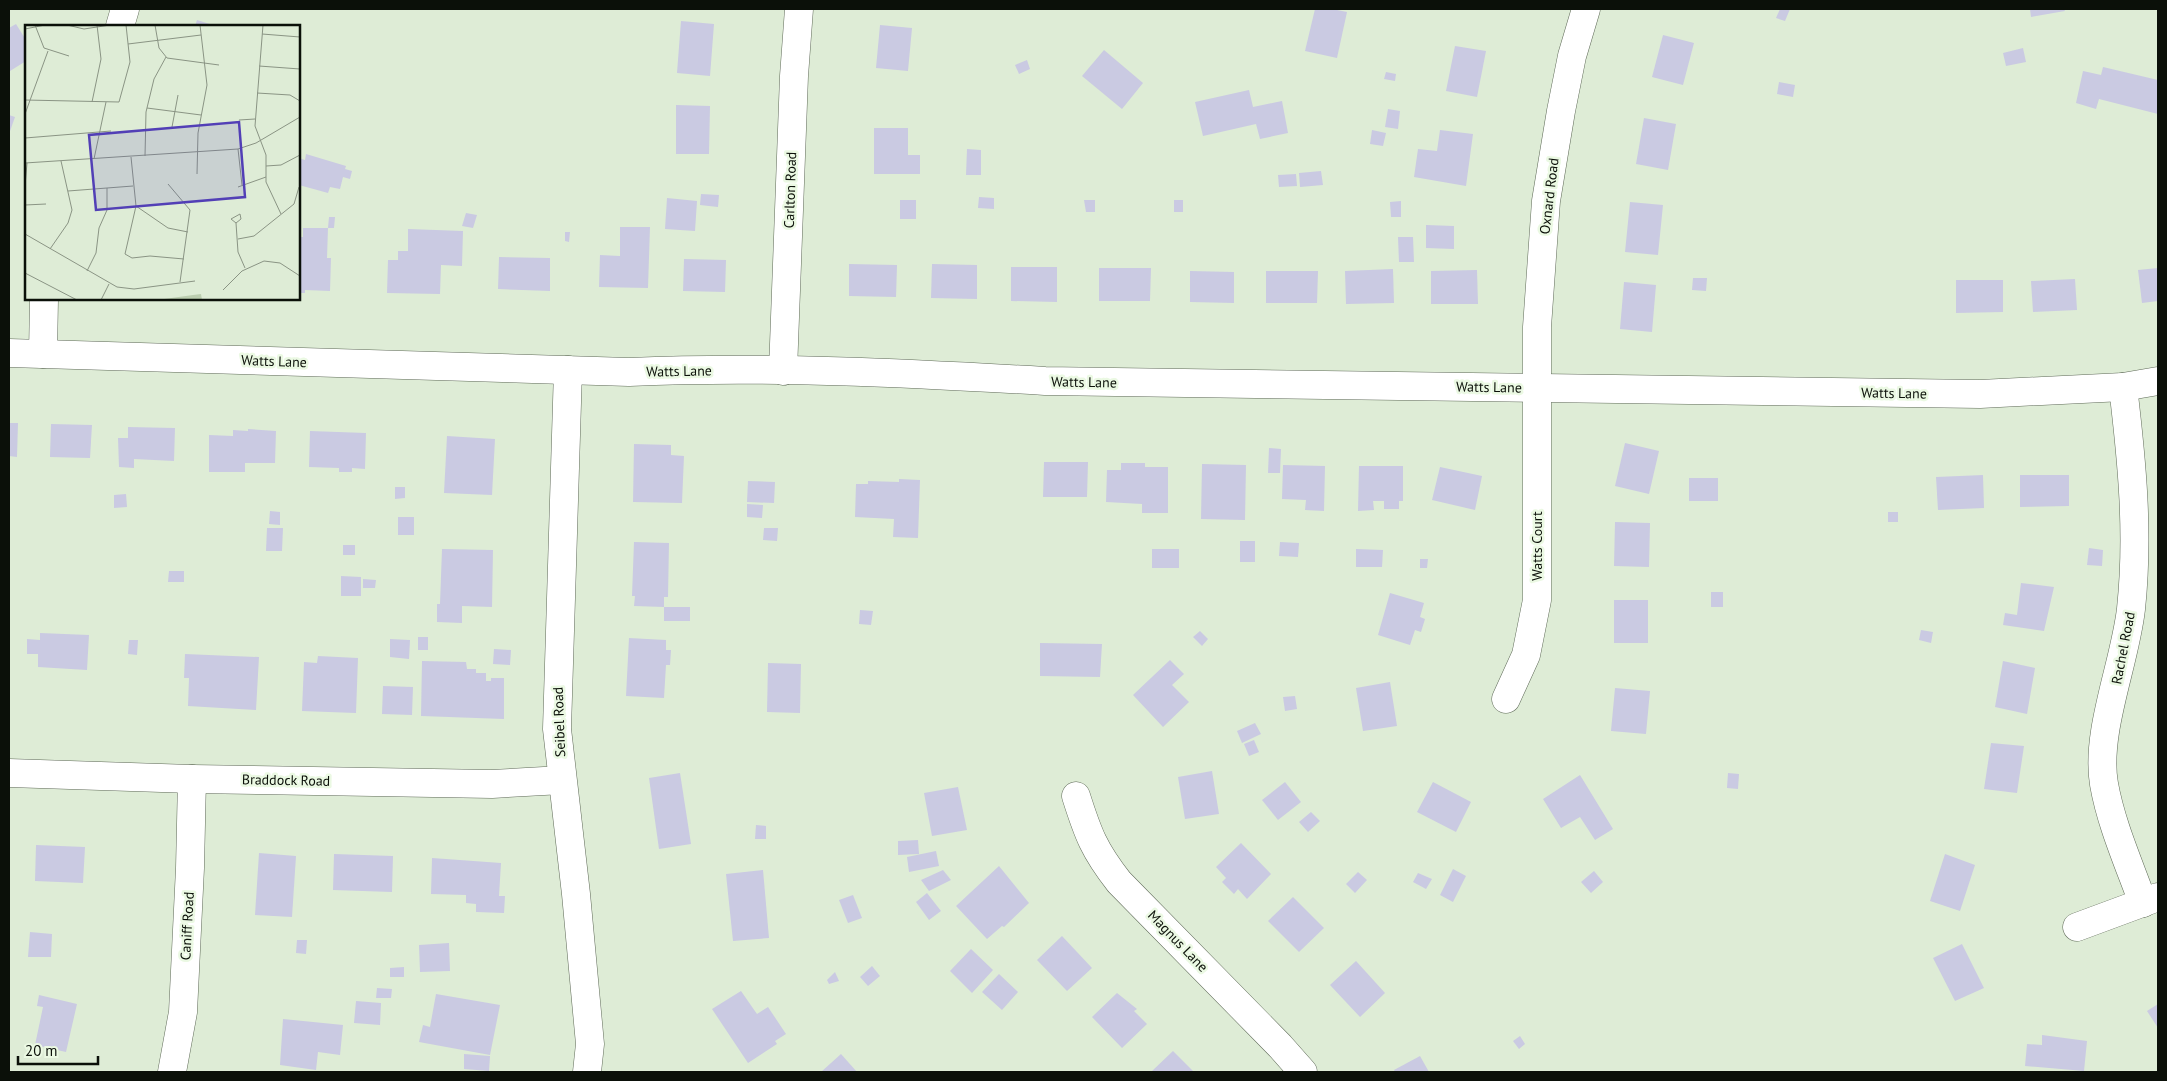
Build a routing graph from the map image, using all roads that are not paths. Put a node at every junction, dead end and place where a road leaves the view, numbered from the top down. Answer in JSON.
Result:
{"nodes":[{"id":1,"x":125,"y":9,"type":"edge"},
{"id":2,"x":799,"y":9,"type":"edge"},
{"id":3,"x":1586,"y":9,"type":"edge"},
{"id":4,"x":120,"y":25,"type":"edge"},
{"id":5,"x":44,"y":300,"type":"edge"},
{"id":6,"x":9,"y":353,"type":"edge"},
{"id":7,"x":43,"y":354,"type":"junction"},
{"id":8,"x":568,"y":370,"type":"junction"},
{"id":9,"x":783,"y":370,"type":"junction"},
{"id":10,"x":2158,"y":381,"type":"edge"},
{"id":11,"x":1537,"y":387,"type":"junction"},
{"id":12,"x":2124,"y":387,"type":"junction"},
{"id":13,"x":1506,"y":699,"type":"dead end"},
{"id":14,"x":9,"y":773,"type":"edge"},
{"id":15,"x":192,"y":779,"type":"junction"},
{"id":16,"x":562,"y":780,"type":"junction"},
{"id":17,"x":1076,"y":796,"type":"dead end"},
{"id":18,"x":2150,"y":900,"type":"edge"},
{"id":19,"x":2077,"y":927,"type":"dead end"},
{"id":20,"x":172,"y":1072,"type":"edge"},
{"id":21,"x":588,"y":1072,"type":"edge"},
{"id":22,"x":1303,"y":1072,"type":"edge"}],
"edges":[{"from":1,"to":4,"type":"street"},
{"from":2,"to":9,"type":"street","name":"Carlton Road"},
{"from":3,"to":11,"type":"street","name":"Oxnard Road"},
{"from":5,"to":7,"type":"street"},
{"from":6,"to":7,"type":"street","name":"Watts Lane"},
{"from":7,"to":8,"type":"street","name":"Watts Lane"},
{"from":8,"to":9,"type":"street","name":"Watts Lane"},
{"from":8,"to":16,"type":"street","name":"Seibel Road"},
{"from":9,"to":11,"type":"street","name":"Watts Lane"},
{"from":10,"to":12,"type":"street","name":"Watts Lane"},
{"from":11,"to":12,"type":"street","name":"Watts Lane"},
{"from":11,"to":13,"type":"street","name":"Watts Court"},
{"from":12,"to":18,"type":"street","name":"Rachel Road"},
{"from":14,"to":15,"type":"street","name":"Braddock Road"},
{"from":15,"to":16,"type":"street","name":"Braddock Road"},
{"from":15,"to":20,"type":"street","name":"Caniff Road"},
{"from":16,"to":21,"type":"street","name":"Seibel Road"},
{"from":17,"to":22,"type":"street","name":"Magnus Lane"},
{"from":18,"to":19,"type":"street"}]}
